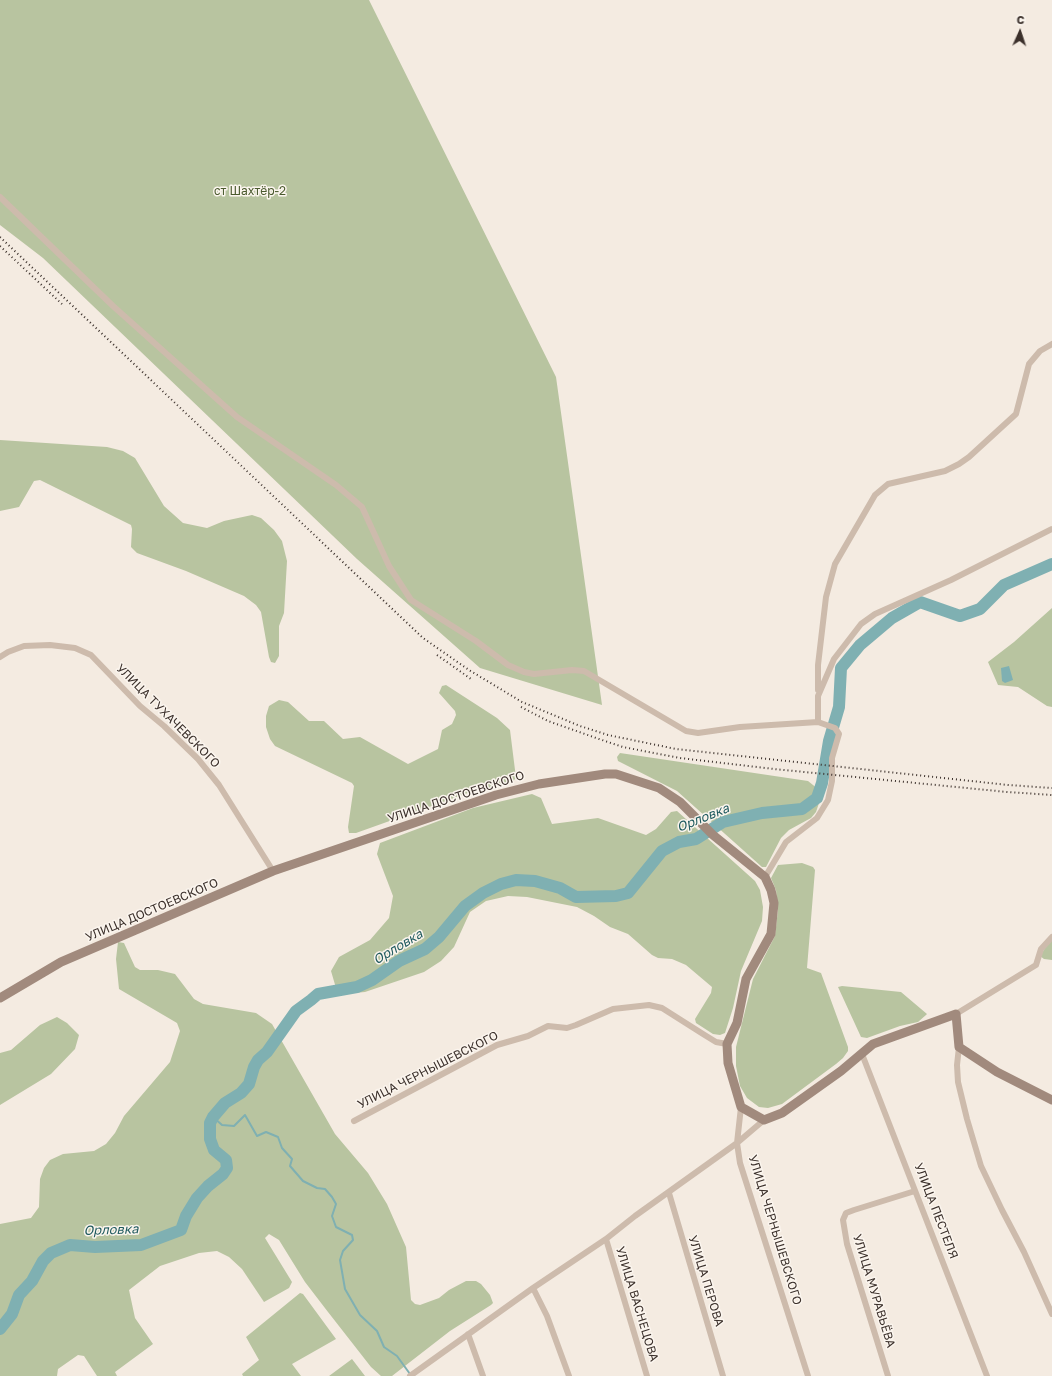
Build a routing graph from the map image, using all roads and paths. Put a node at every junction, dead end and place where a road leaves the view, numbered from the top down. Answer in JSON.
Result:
{"nodes":[{"id":1,"x":0,"y":197,"type":"edge"},
{"id":2,"x":1052,"y":344,"type":"edge"},
{"id":3,"x":1052,"y":529,"type":"edge"},
{"id":4,"x":0,"y":657,"type":"edge"},
{"id":5,"x":818,"y":696,"type":"junction"},
{"id":6,"x":818,"y":722,"type":"junction"},
{"id":7,"x":273,"y":872,"type":"junction"},
{"id":8,"x":764,"y":877,"type":"junction"},
{"id":9,"x":1052,"y":938,"type":"edge"},
{"id":10,"x":0,"y":998,"type":"edge"},
{"id":11,"x":956,"y":1014,"type":"junction"},
{"id":12,"x":727,"y":1044,"type":"junction"},
{"id":13,"x":959,"y":1048,"type":"junction"},
{"id":14,"x":862,"y":1054,"type":"junction"},
{"id":15,"x":1052,"y":1100,"type":"edge"},
{"id":16,"x":741,"y":1107,"type":"junction"},
{"id":17,"x":764,"y":1120,"type":"junction"},
{"id":18,"x":354,"y":1122,"type":"dead end"},
{"id":19,"x":737,"y":1143,"type":"junction"},
{"id":20,"x":915,"y":1191,"type":"junction"},
{"id":21,"x":669,"y":1193,"type":"junction"},
{"id":22,"x":606,"y":1239,"type":"junction"},
{"id":23,"x":533,"y":1288,"type":"junction"},
{"id":24,"x":1052,"y":1314,"type":"edge"},
{"id":25,"x":468,"y":1334,"type":"junction"},
{"id":26,"x":410,"y":1376,"type":"edge"},
{"id":27,"x":482,"y":1376,"type":"edge"},
{"id":28,"x":569,"y":1376,"type":"edge"},
{"id":29,"x":647,"y":1376,"type":"edge"},
{"id":30,"x":723,"y":1376,"type":"edge"},
{"id":31,"x":808,"y":1376,"type":"edge"},
{"id":32,"x":888,"y":1376,"type":"edge"},
{"id":33,"x":987,"y":1376,"type":"edge"}],
"edges":[{"from":1,"to":6,"type":"street"},
{"from":2,"to":5,"type":"street"},
{"from":3,"to":5,"type":"street"},
{"from":4,"to":7,"type":"street","name":"УЛИЦА ТУХАЧЕВСКОГО"},
{"from":5,"to":6,"type":"street"},
{"from":6,"to":8,"type":"street"},
{"from":7,"to":8,"type":"main road","name":"УЛИЦА ДОСТОЕВСКОГО"},
{"from":7,"to":10,"type":"main road","name":"УЛИЦА ДОСТОЕВСКОГО"},
{"from":8,"to":12,"type":"main road","name":"УЛИЦА ДОСТОЕВСКОГО"},
{"from":9,"to":11,"type":"street"},
{"from":11,"to":13,"type":"main road"},
{"from":11,"to":14,"type":"main road"},
{"from":12,"to":16,"type":"main road","name":"УЛИЦА ЧЕРНЫШЕВСКОГО"},
{"from":12,"to":18,"type":"street","name":"УЛИЦА ЧЕРНЫШЕВСКОГО"},
{"from":13,"to":15,"type":"main road"},
{"from":13,"to":24,"type":"street"},
{"from":14,"to":17,"type":"main road"},
{"from":14,"to":20,"type":"street","name":"УЛИЦА ПЕСТЕЛЯ"},
{"from":16,"to":17,"type":"main road"},
{"from":16,"to":19,"type":"street","name":"УЛИЦА ЧЕРНЫШЕВСКОГО"},
{"from":17,"to":19,"type":"street"},
{"from":19,"to":21,"type":"street"},
{"from":19,"to":31,"type":"street","name":"УЛИЦА ЧЕРНЫШЕВСКОГО"},
{"from":20,"to":32,"type":"street","name":"УЛИЦА МУРАВЬЁВА"},
{"from":20,"to":33,"type":"street","name":"УЛИЦА ПЕСТЕЛЯ"},
{"from":21,"to":22,"type":"street"},
{"from":21,"to":30,"type":"street","name":"УЛИЦА ПЕРОВА"},
{"from":22,"to":23,"type":"street"},
{"from":22,"to":29,"type":"street","name":"УЛИЦА ВАСНЕЦОВА"},
{"from":23,"to":25,"type":"street"},
{"from":23,"to":28,"type":"street"},
{"from":25,"to":26,"type":"street"},
{"from":25,"to":27,"type":"street"}]}
